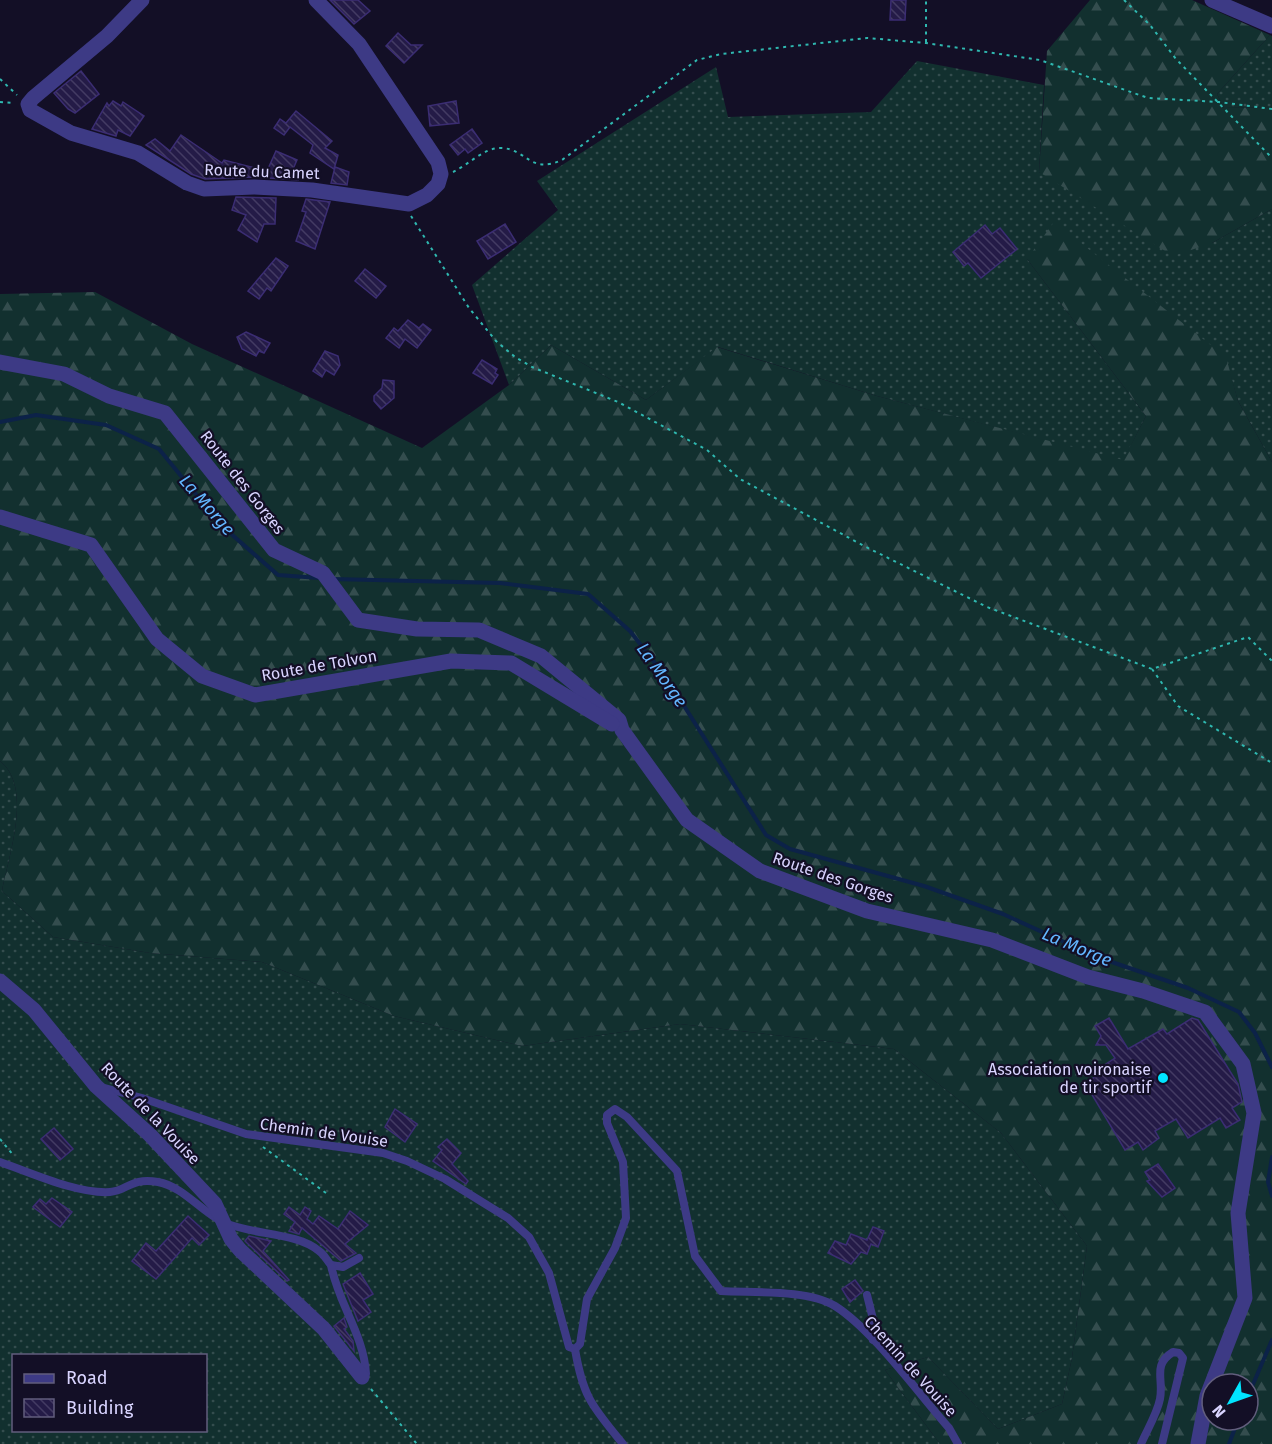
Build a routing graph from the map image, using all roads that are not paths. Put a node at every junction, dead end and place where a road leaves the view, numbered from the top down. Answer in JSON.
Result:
{"nodes":[{"id":1,"x":142,"y":0,"type":"edge"},
{"id":2,"x":316,"y":0,"type":"edge"},
{"id":3,"x":1212,"y":0,"type":"edge"},
{"id":4,"x":1272,"y":26,"type":"edge"},
{"id":5,"x":0,"y":362,"type":"edge"},
{"id":6,"x":0,"y":517,"type":"edge"},
{"id":7,"x":622,"y":730,"type":"junction"},
{"id":8,"x":0,"y":981,"type":"edge"},
{"id":9,"x":96,"y":1086,"type":"junction"},
{"id":10,"x":0,"y":1162,"type":"edge"},
{"id":11,"x":223,"y":1222,"type":"junction"},
{"id":12,"x":359,"y":1258,"type":"dead end"},
{"id":13,"x":331,"y":1265,"type":"junction"},
{"id":14,"x":867,"y":1295,"type":"dead end"},
{"id":15,"x":873,"y":1340,"type":"junction"},
{"id":16,"x":575,"y":1349,"type":"junction"},
{"id":17,"x":362,"y":1377,"type":"joint"},
{"id":18,"x":623,"y":1444,"type":"edge"},
{"id":19,"x":958,"y":1444,"type":"edge"},
{"id":20,"x":1142,"y":1444,"type":"edge"},
{"id":21,"x":1162,"y":1444,"type":"edge"},
{"id":22,"x":1198,"y":1444,"type":"edge"}],
"edges":[{"from":1,"to":2,"type":"street","name":"Route du Camet"},
{"from":3,"to":4,"type":"street"},
{"from":5,"to":7,"type":"street","name":"Route des Gorges"},
{"from":6,"to":7,"type":"street","name":"Route de Tolvon"},
{"from":7,"to":22,"type":"street","name":"Route des Gorges"},
{"from":8,"to":9,"type":"street","name":"Route de la Vouise"},
{"from":9,"to":11,"type":"street","name":"Route de la Vouise"},
{"from":9,"to":16,"type":"lane","name":"Chemin de Vouise"},
{"from":10,"to":11,"type":"lane"},
{"from":11,"to":13,"type":"lane"},
{"from":11,"to":17,"type":"street","name":"Route de la Vouise"},
{"from":12,"to":13,"type":"lane"},
{"from":13,"to":17,"type":"lane"},
{"from":14,"to":15,"type":"lane"},
{"from":15,"to":16,"type":"lane","name":"Chemin de Vouise"},
{"from":15,"to":19,"type":"lane","name":"Chemin de Vouise"},
{"from":16,"to":18,"type":"lane"},
{"from":20,"to":21,"type":"lane"}]}
